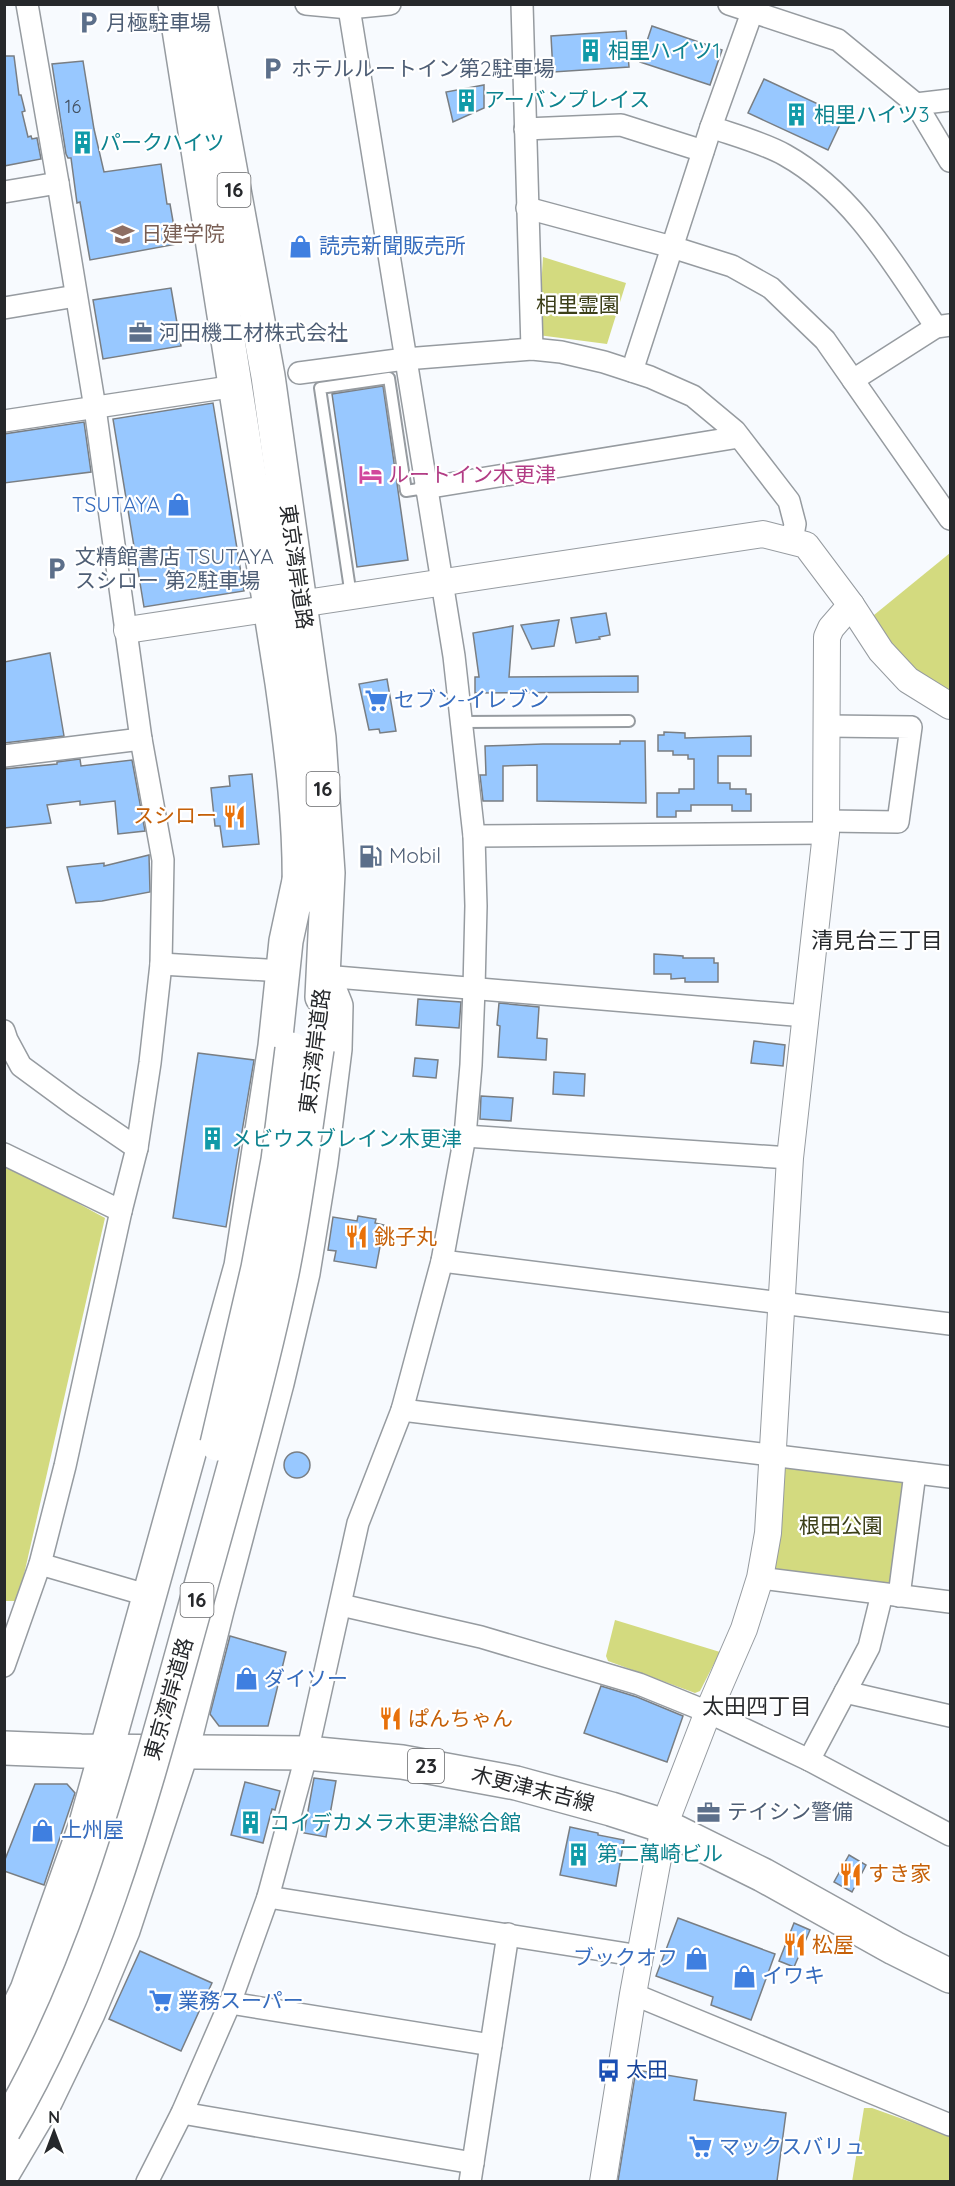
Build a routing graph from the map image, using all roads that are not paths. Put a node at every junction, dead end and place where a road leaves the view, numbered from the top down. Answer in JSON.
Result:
{"nodes":[{"id":1,"x":27,"y":4,"type":"edge"},
{"id":2,"x":157,"y":4,"type":"edge"},
{"id":3,"x":175,"y":4,"type":"edge"},
{"id":4,"x":200,"y":4,"type":"edge"},
{"id":5,"x":220,"y":4,"type":"edge"},
{"id":6,"x":306,"y":4,"type":"edge"},
{"id":7,"x":390,"y":4,"type":"edge"},
{"id":8,"x":522,"y":4,"type":"edge"},
{"id":9,"x":729,"y":4,"type":"edge"},
{"id":10,"x":337,"y":6,"type":"edge"},
{"id":11,"x":753,"y":8,"type":"edge"},
{"id":12,"x":951,"y":100,"type":"edge"},
{"id":13,"x":916,"y":104,"type":"junction"},
{"id":14,"x":711,"y":127,"type":"junction"},
{"id":15,"x":525,"y":129,"type":"junction"},
{"id":16,"x":703,"y":151,"type":"junction"},
{"id":17,"x":951,"y":161,"type":"edge"},
{"id":18,"x":58,"y":183,"type":"junction"},
{"id":19,"x":4,"y":192,"type":"edge"},
{"id":20,"x":527,"y":208,"type":"junction"},
{"id":21,"x":672,"y":247,"type":"junction"},
{"id":22,"x":76,"y":296,"type":"junction"},
{"id":23,"x":4,"y":308,"type":"edge"},
{"id":24,"x":943,"y":326,"type":"edge"},
{"id":25,"x":532,"y":349,"type":"junction"},
{"id":26,"x":230,"y":350,"type":"junction"},
{"id":27,"x":405,"y":359,"type":"junction"},
{"id":28,"x":632,"y":371,"type":"junction"},
{"id":29,"x":284,"y":375,"type":"junction"},
{"id":30,"x":853,"y":380,"type":"junction"},
{"id":31,"x":236,"y":386,"type":"junction"},
{"id":32,"x":95,"y":408,"type":"junction"},
{"id":33,"x":4,"y":421,"type":"edge"},
{"id":34,"x":739,"y":437,"type":"junction"},
{"id":35,"x":425,"y":488,"type":"junction"},
{"id":36,"x":951,"y":519,"type":"edge"},
{"id":37,"x":792,"y":541,"type":"junction"},
{"id":38,"x":441,"y":583,"type":"junction"},
{"id":39,"x":351,"y":597,"type":"junction"},
{"id":40,"x":850,"y":605,"type":"junction"},
{"id":41,"x":286,"y":606,"type":"junction"},
{"id":42,"x":127,"y":630,"type":"junction"},
{"id":43,"x":951,"y":706,"type":"edge"},
{"id":44,"x":629,"y":721,"type":"dead end"},
{"id":45,"x":462,"y":722,"type":"junction"},
{"id":46,"x":827,"y":726,"type":"junction"},
{"id":47,"x":141,"y":739,"type":"junction"},
{"id":48,"x":4,"y":756,"type":"edge"},
{"id":49,"x":827,"y":827,"type":"junction"},
{"id":50,"x":474,"y":836,"type":"junction"},
{"id":51,"x":300,"y":876,"type":"junction"},
{"id":52,"x":161,"y":964,"type":"junction"},
{"id":53,"x":283,"y":971,"type":"junction"},
{"id":54,"x":324,"y":976,"type":"junction"},
{"id":55,"x":474,"y":990,"type":"junction"},
{"id":56,"x":806,"y":1016,"type":"junction"},
{"id":57,"x":4,"y":1031,"type":"edge"},
{"id":58,"x":305,"y":1049,"type":"junction"},
{"id":59,"x":465,"y":1136,"type":"junction"},
{"id":60,"x":137,"y":1148,"type":"junction"},
{"id":61,"x":4,"y":1154,"type":"edge"},
{"id":62,"x":790,"y":1158,"type":"junction"},
{"id":63,"x":121,"y":1212,"type":"junction"},
{"id":64,"x":442,"y":1261,"type":"junction"},
{"id":65,"x":781,"y":1304,"type":"junction"},
{"id":66,"x":951,"y":1324,"type":"edge"},
{"id":67,"x":402,"y":1410,"type":"junction"},
{"id":68,"x":773,"y":1455,"type":"junction"},
{"id":69,"x":915,"y":1473,"type":"junction"},
{"id":70,"x":951,"y":1477,"type":"edge"},
{"id":71,"x":40,"y":1564,"type":"junction"},
{"id":72,"x":760,"y":1578,"type":"junction"},
{"id":73,"x":891,"y":1595,"type":"junction"},
{"id":74,"x":150,"y":1596,"type":"junction"},
{"id":75,"x":951,"y":1602,"type":"edge"},
{"id":76,"x":341,"y":1605,"type":"junction"},
{"id":77,"x":4,"y":1666,"type":"edge"},
{"id":78,"x":845,"y":1692,"type":"junction"},
{"id":79,"x":708,"y":1712,"type":"junction"},
{"id":80,"x":951,"y":1716,"type":"edge"},
{"id":81,"x":4,"y":1748,"type":"edge"},
{"id":82,"x":108,"y":1751,"type":"junction"},
{"id":83,"x":182,"y":1751,"type":"junction"},
{"id":84,"x":307,"y":1753,"type":"junction"},
{"id":85,"x":809,"y":1760,"type":"junction"},
{"id":86,"x":664,"y":1826,"type":"junction"},
{"id":87,"x":951,"y":1835,"type":"edge"},
{"id":88,"x":268,"y":1897,"type":"junction"},
{"id":89,"x":508,"y":1934,"type":"junction"},
{"id":90,"x":640,"y":1956,"type":"junction"},
{"id":91,"x":951,"y":1976,"type":"edge"},
{"id":92,"x":633,"y":1994,"type":"junction"},
{"id":93,"x":230,"y":2003,"type":"junction"},
{"id":94,"x":4,"y":2037,"type":"edge"},
{"id":95,"x":491,"y":2045,"type":"junction"},
{"id":96,"x":4,"y":2088,"type":"edge"},
{"id":97,"x":182,"y":2114,"type":"junction"},
{"id":98,"x":951,"y":2125,"type":"edge"},
{"id":99,"x":4,"y":2130,"type":"edge"},
{"id":100,"x":4,"y":2171,"type":"edge"},
{"id":101,"x":471,"y":2172,"type":"edge"},
{"id":102,"x":147,"y":2181,"type":"edge"},
{"id":103,"x":603,"y":2181,"type":"edge"}],
"edges":[{"from":1,"to":18,"type":"street"},
{"from":2,"to":26,"type":"main road","number":"16"},
{"from":3,"to":26,"type":"main road","name":"東京湾岸道路","number":"16"},
{"from":4,"to":29,"type":"main road","name":"東京湾岸道路","number":"16"},
{"from":5,"to":29,"type":"main road","number":"16"},
{"from":6,"to":10,"type":"street"},
{"from":7,"to":10,"type":"street"},
{"from":8,"to":15,"type":"street"},
{"from":9,"to":11,"type":"street"},
{"from":10,"to":27,"type":"street"},
{"from":11,"to":13,"type":"street"},
{"from":11,"to":14,"type":"street"},
{"from":12,"to":13,"type":"street"},
{"from":13,"to":17,"type":"street"},
{"from":14,"to":16,"type":"street"},
{"from":14,"to":24,"type":"street"},
{"from":15,"to":16,"type":"street"},
{"from":15,"to":20,"type":"street"},
{"from":16,"to":21,"type":"street"},
{"from":18,"to":19,"type":"street"},
{"from":18,"to":22,"type":"street"},
{"from":20,"to":21,"type":"street"},
{"from":20,"to":25,"type":"street"},
{"from":21,"to":28,"type":"street"},
{"from":21,"to":30,"type":"street"},
{"from":22,"to":23,"type":"street"},
{"from":22,"to":32,"type":"street"},
{"from":24,"to":30,"type":"street"},
{"from":25,"to":27,"type":"street"},
{"from":25,"to":28,"type":"street"},
{"from":26,"to":31,"type":"main road","name":"東京湾岸道路","number":"16"},
{"from":27,"to":29,"type":"street"},
{"from":27,"to":35,"type":"street"},
{"from":28,"to":34,"type":"street"},
{"from":29,"to":41,"type":"main road","name":"東京湾岸道路","number":"16"},
{"from":30,"to":36,"type":"street"},
{"from":31,"to":32,"type":"street"},
{"from":31,"to":41,"type":"main road","name":"東京湾岸道路","number":"16"},
{"from":32,"to":33,"type":"street"},
{"from":32,"to":42,"type":"street"},
{"from":34,"to":35,"type":"street"},
{"from":34,"to":37,"type":"street"},
{"from":35,"to":38,"type":"street"},
{"from":35,"to":39,"type":"lane"},
{"from":37,"to":38,"type":"street"},
{"from":37,"to":40,"type":"street"},
{"from":38,"to":39,"type":"street"},
{"from":38,"to":45,"type":"street"},
{"from":39,"to":41,"type":"street"},
{"from":40,"to":43,"type":"street"},
{"from":40,"to":46,"type":"street"},
{"from":41,"to":42,"type":"street"},
{"from":41,"to":51,"type":"main road","name":"東京湾岸道路","number":"16"},
{"from":41,"to":54,"type":"main road","name":"東京湾岸道路","number":"16"},
{"from":42,"to":47,"type":"street"},
{"from":44,"to":45,"type":"lane"},
{"from":45,"to":50,"type":"street"},
{"from":46,"to":49,"type":"street"},
{"from":46,"to":49,"type":"street"},
{"from":47,"to":48,"type":"street"},
{"from":47,"to":52,"type":"street"},
{"from":49,"to":50,"type":"street"},
{"from":49,"to":56,"type":"street"},
{"from":50,"to":55,"type":"street"},
{"from":51,"to":53,"type":"main road","number":"16"},
{"from":51,"to":58,"type":"main road","name":"東京湾岸道路","number":"16"},
{"from":52,"to":53,"type":"street"},
{"from":52,"to":60,"type":"street"},
{"from":53,"to":74,"type":"main road","number":"16"},
{"from":54,"to":55,"type":"street"},
{"from":54,"to":58,"type":"main road","name":"東京湾岸道路","number":"16"},
{"from":54,"to":83,"type":"main road","number":"16"},
{"from":55,"to":56,"type":"street"},
{"from":55,"to":59,"type":"street"},
{"from":56,"to":62,"type":"street"},
{"from":57,"to":60,"type":"street"},
{"from":58,"to":96,"type":"main road","name":"東京湾岸道路","number":"16","bridge":true},
{"from":58,"to":99,"type":"main road","name":"東京湾岸道路","number":"16","bridge":true},
{"from":59,"to":62,"type":"street"},
{"from":59,"to":64,"type":"street"},
{"from":60,"to":63,"type":"street"},
{"from":61,"to":63,"type":"street"},
{"from":62,"to":65,"type":"street"},
{"from":63,"to":71,"type":"street"},
{"from":64,"to":65,"type":"street"},
{"from":64,"to":67,"type":"street"},
{"from":65,"to":66,"type":"street"},
{"from":65,"to":68,"type":"street"},
{"from":67,"to":68,"type":"street"},
{"from":67,"to":76,"type":"street"},
{"from":68,"to":69,"type":"street"},
{"from":68,"to":72,"type":"street"},
{"from":69,"to":70,"type":"street"},
{"from":69,"to":73,"type":"street"},
{"from":71,"to":74,"type":"street"},
{"from":71,"to":77,"type":"street"},
{"from":72,"to":73,"type":"street"},
{"from":72,"to":79,"type":"street"},
{"from":73,"to":75,"type":"street"},
{"from":73,"to":78,"type":"street"},
{"from":74,"to":82,"type":"main road","number":"16"},
{"from":76,"to":79,"type":"street"},
{"from":76,"to":84,"type":"street"},
{"from":78,"to":80,"type":"street"},
{"from":78,"to":85,"type":"street"},
{"from":79,"to":85,"type":"street"},
{"from":79,"to":86,"type":"street"},
{"from":81,"to":82,"type":"main road","name":"木更津末吉線","number":"23"},
{"from":82,"to":83,"type":"main road","name":"木更津末吉線","number":"23"},
{"from":82,"to":94,"type":"main road","number":"16"},
{"from":83,"to":84,"type":"main road","name":"木更津末吉線","number":"23"},
{"from":83,"to":100,"type":"main road","number":"16"},
{"from":84,"to":86,"type":"main road","name":"木更津末吉線","number":"23"},
{"from":84,"to":88,"type":"street"},
{"from":85,"to":87,"type":"street"},
{"from":86,"to":90,"type":"street"},
{"from":86,"to":91,"type":"main road","name":"木更津末吉線","number":"23"},
{"from":88,"to":89,"type":"street"},
{"from":88,"to":93,"type":"street"},
{"from":89,"to":90,"type":"street"},
{"from":89,"to":95,"type":"street"},
{"from":90,"to":92,"type":"street"},
{"from":92,"to":98,"type":"street"},
{"from":92,"to":103,"type":"street"},
{"from":93,"to":95,"type":"street"},
{"from":93,"to":97,"type":"street"},
{"from":95,"to":101,"type":"street"},
{"from":97,"to":101,"type":"street"},
{"from":97,"to":102,"type":"street"}]}
